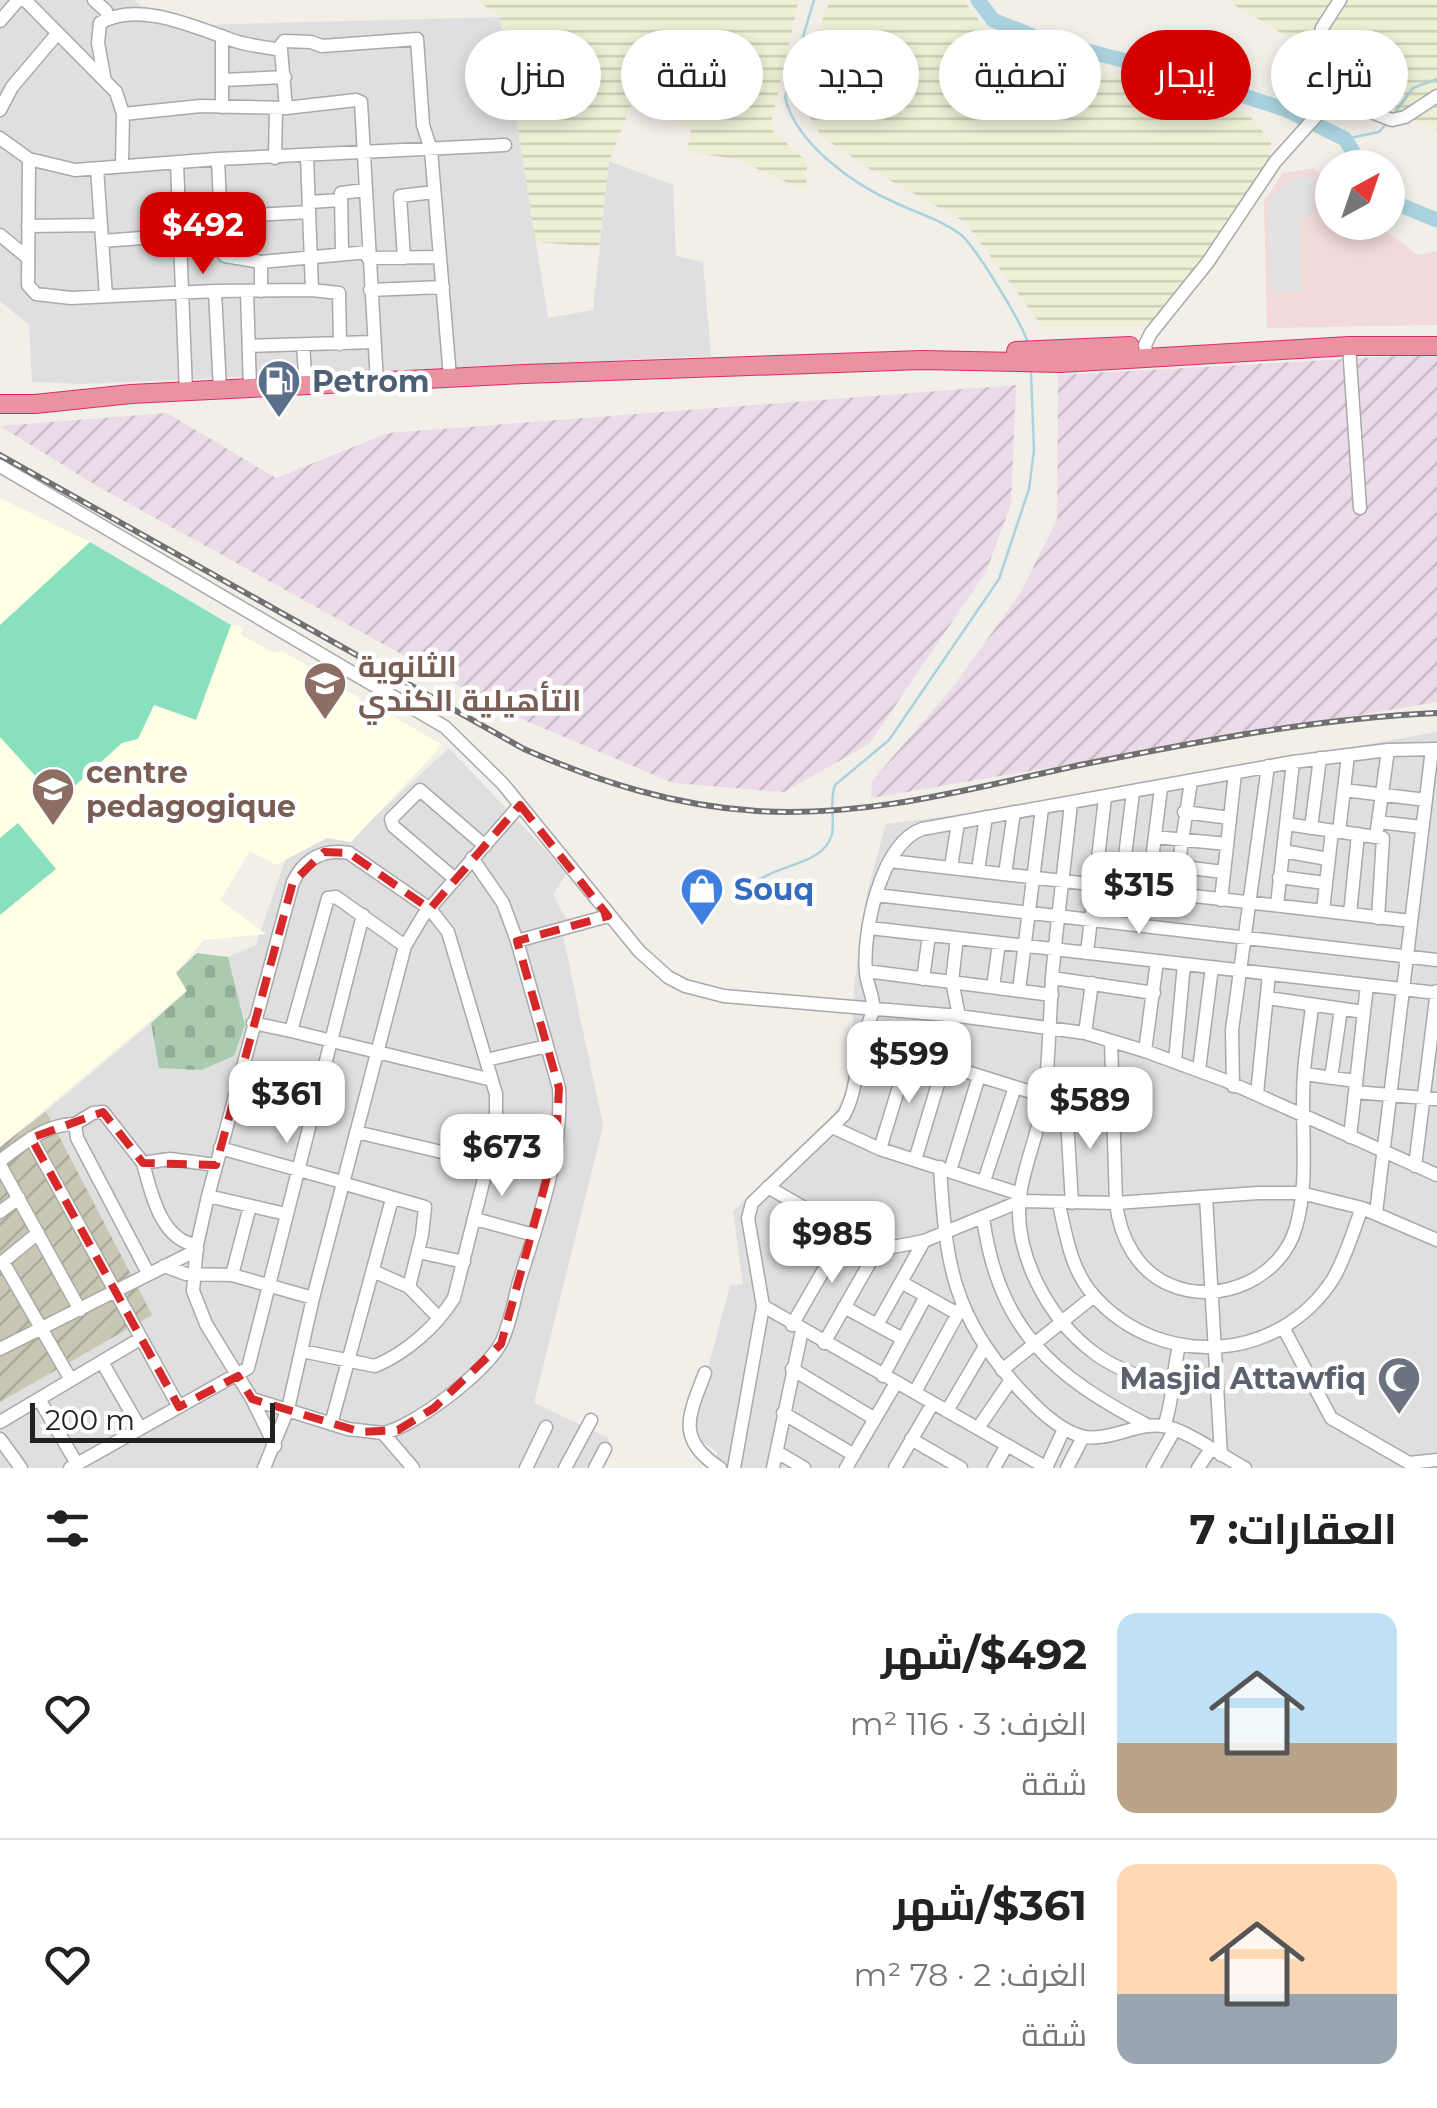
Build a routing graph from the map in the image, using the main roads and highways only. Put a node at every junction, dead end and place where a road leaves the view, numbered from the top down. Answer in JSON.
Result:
{"nodes":[{"id":1,"x":1437,"y":336,"type":"edge"},
{"id":2,"x":1273,"y":346,"type":"junction"},
{"id":3,"x":1437,"y":346,"type":"edge"},
{"id":4,"x":0,"y":404,"type":"edge"},
{"id":5,"x":35,"y":404,"type":"junction"},
{"id":6,"x":0,"y":415,"type":"edge"}],
"edges":[{"from":1,"to":2,"type":"highway"},
{"from":2,"to":3,"type":"highway"},
{"from":2,"to":5,"type":"highway"},
{"from":4,"to":5,"type":"highway"},
{"from":5,"to":6,"type":"highway"}]}
